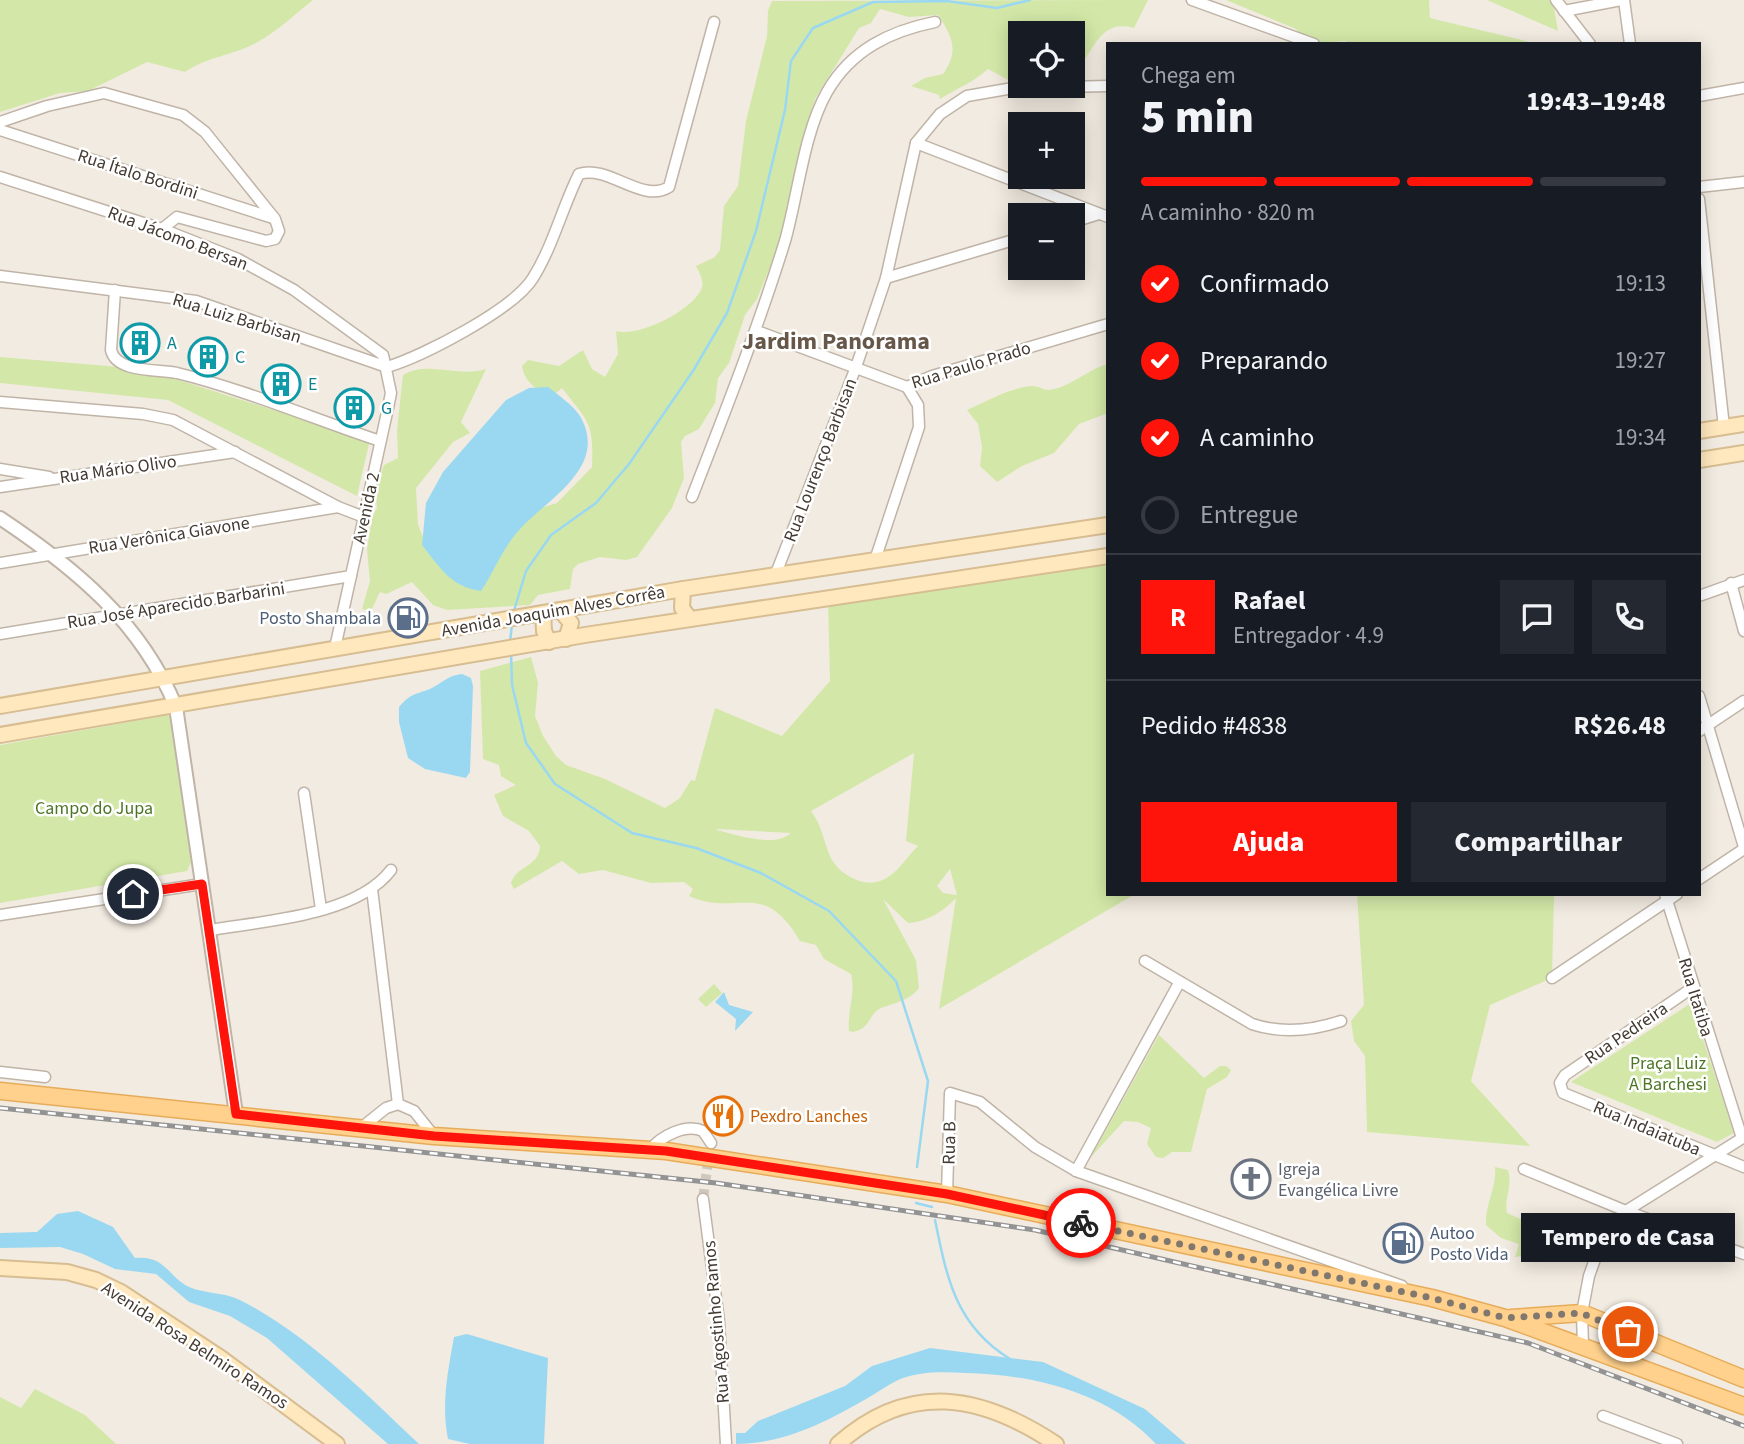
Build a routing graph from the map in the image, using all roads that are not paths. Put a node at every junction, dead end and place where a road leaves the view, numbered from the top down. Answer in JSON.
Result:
{"nodes":[{"id":1,"x":1192,"y":0,"type":"edge"},
{"id":2,"x":1556,"y":0,"type":"edge"},
{"id":3,"x":1623,"y":0,"type":"edge"},
{"id":4,"x":1564,"y":11,"type":"junction"},
{"id":5,"x":714,"y":22,"type":"dead end"},
{"id":6,"x":935,"y":22,"type":"dead end"},
{"id":7,"x":1308,"y":42,"type":"edge"},
{"id":8,"x":1588,"y":42,"type":"edge"},
{"id":9,"x":1630,"y":42,"type":"edge"},
{"id":10,"x":1106,"y":86,"type":"edge"},
{"id":11,"x":1744,"y":88,"type":"edge"},
{"id":12,"x":1701,"y":96,"type":"edge"},
{"id":13,"x":0,"y":122,"type":"edge"},
{"id":14,"x":0,"y":130,"type":"edge"},
{"id":15,"x":916,"y":143,"type":"junction"},
{"id":16,"x":0,"y":177,"type":"edge"},
{"id":17,"x":1744,"y":182,"type":"edge"},
{"id":18,"x":1701,"y":187,"type":"edge"},
{"id":19,"x":1104,"y":216,"type":"edge"},
{"id":20,"x":1701,"y":218,"type":"edge"},
{"id":21,"x":275,"y":219,"type":"junction"},
{"id":22,"x":1085,"y":220,"type":"edge"},
{"id":23,"x":162,"y":229,"type":"junction"},
{"id":24,"x":1008,"y":242,"type":"edge"},
{"id":25,"x":0,"y":276,"type":"edge"},
{"id":26,"x":886,"y":278,"type":"junction"},
{"id":27,"x":115,"y":289,"type":"junction"},
{"id":28,"x":345,"y":325,"type":"junction"},
{"id":29,"x":1106,"y":325,"type":"edge"},
{"id":30,"x":757,"y":331,"type":"junction"},
{"id":31,"x":350,"y":354,"type":"junction"},
{"id":32,"x":387,"y":367,"type":"junction"},
{"id":33,"x":856,"y":367,"type":"junction"},
{"id":34,"x":907,"y":387,"type":"junction"},
{"id":35,"x":0,"y":402,"type":"edge"},
{"id":36,"x":1744,"y":424,"type":"edge"},
{"id":37,"x":1724,"y":427,"type":"junction"},
{"id":38,"x":1701,"y":431,"type":"edge"},
{"id":39,"x":380,"y":441,"type":"junction"},
{"id":40,"x":235,"y":452,"type":"junction"},
{"id":41,"x":1744,"y":453,"type":"edge"},
{"id":42,"x":1701,"y":460,"type":"edge"},
{"id":43,"x":0,"y":469,"type":"edge"},
{"id":44,"x":56,"y":478,"type":"junction"},
{"id":45,"x":0,"y":487,"type":"edge"},
{"id":46,"x":692,"y":497,"type":"dead end"},
{"id":47,"x":338,"y":507,"type":"junction"},
{"id":48,"x":364,"y":517,"type":"junction"},
{"id":49,"x":0,"y":518,"type":"edge"},
{"id":50,"x":1106,"y":525,"type":"edge"},
{"id":51,"x":52,"y":555,"type":"junction"},
{"id":52,"x":1106,"y":556,"type":"edge"},
{"id":53,"x":875,"y":560,"type":"junction"},
{"id":54,"x":0,"y":563,"type":"edge"},
{"id":55,"x":351,"y":576,"type":"junction"},
{"id":56,"x":775,"y":576,"type":"junction"},
{"id":57,"x":1744,"y":580,"type":"edge"},
{"id":58,"x":1731,"y":583,"type":"junction"},
{"id":59,"x":683,"y":589,"type":"junction"},
{"id":60,"x":1701,"y":595,"type":"edge"},
{"id":61,"x":560,"y":610,"type":"junction"},
{"id":62,"x":543,"y":613,"type":"junction"},
{"id":63,"x":120,"y":615,"type":"junction"},
{"id":64,"x":690,"y":619,"type":"junction"},
{"id":65,"x":1744,"y":631,"type":"edge"},
{"id":66,"x":0,"y":634,"type":"edge"},
{"id":67,"x":566,"y":639,"type":"junction"},
{"id":68,"x":548,"y":642,"type":"junction"},
{"id":69,"x":335,"y":649,"type":"junction"},
{"id":70,"x":164,"y":679,"type":"junction"},
{"id":71,"x":1744,"y":701,"type":"edge"},
{"id":72,"x":0,"y":706,"type":"edge"},
{"id":73,"x":176,"y":707,"type":"junction"},
{"id":74,"x":1701,"y":709,"type":"edge"},
{"id":75,"x":1704,"y":728,"type":"edge"},
{"id":76,"x":0,"y":735,"type":"edge"},
{"id":77,"x":304,"y":793,"type":"dead end"},
{"id":78,"x":1744,"y":848,"type":"edge"},
{"id":79,"x":391,"y":870,"type":"dead end"},
{"id":80,"x":1701,"y":878,"type":"edge"},
{"id":81,"x":202,"y":884,"type":"junction"},
{"id":82,"x":372,"y":889,"type":"junction"},
{"id":83,"x":1666,"y":898,"type":"edge"},
{"id":84,"x":321,"y":909,"type":"junction"},
{"id":85,"x":0,"y":915,"type":"edge"},
{"id":86,"x":209,"y":930,"type":"junction"},
{"id":87,"x":1145,"y":961,"type":"dead end"},
{"id":88,"x":1552,"y":978,"type":"dead end"},
{"id":89,"x":1179,"y":983,"type":"junction"},
{"id":90,"x":1692,"y":988,"type":"junction"},
{"id":91,"x":1340,"y":1021,"type":"dead end"},
{"id":92,"x":0,"y":1072,"type":"edge"},
{"id":93,"x":45,"y":1077,"type":"dead end"},
{"id":94,"x":1561,"y":1080,"type":"joint"},
{"id":95,"x":0,"y":1091,"type":"edge"},
{"id":96,"x":398,"y":1104,"type":"junction"},
{"id":97,"x":236,"y":1114,"type":"junction"},
{"id":98,"x":360,"y":1128,"type":"junction"},
{"id":99,"x":434,"y":1136,"type":"junction"},
{"id":100,"x":1743,"y":1138,"type":"edge"},
{"id":101,"x":710,"y":1143,"type":"dead end"},
{"id":102,"x":650,"y":1150,"type":"junction"},
{"id":103,"x":1716,"y":1157,"type":"junction"},
{"id":104,"x":1744,"y":1167,"type":"edge"},
{"id":105,"x":1524,"y":1169,"type":"dead end"},
{"id":106,"x":1076,"y":1171,"type":"junction"},
{"id":107,"x":947,"y":1194,"type":"junction"},
{"id":108,"x":703,"y":1199,"type":"tunnel mouth"},
{"id":109,"x":1626,"y":1211,"type":"junction"},
{"id":110,"x":1744,"y":1254,"type":"edge"},
{"id":111,"x":0,"y":1268,"type":"edge"},
{"id":112,"x":1432,"y":1298,"type":"junction"},
{"id":113,"x":1581,"y":1313,"type":"junction"},
{"id":114,"x":1505,"y":1318,"type":"junction"},
{"id":115,"x":1583,"y":1347,"type":"junction"},
{"id":116,"x":1744,"y":1379,"type":"edge"},
{"id":117,"x":1744,"y":1406,"type":"edge"},
{"id":118,"x":1603,"y":1416,"type":"dead end"},
{"id":119,"x":725,"y":1440,"type":"edge"},
{"id":120,"x":337,"y":1444,"type":"edge"},
{"id":121,"x":838,"y":1444,"type":"edge"},
{"id":122,"x":1056,"y":1444,"type":"edge"},
{"id":123,"x":1677,"y":1444,"type":"edge"}],
"edges":[{"from":1,"to":7,"type":"street"},
{"from":2,"to":4,"type":"street"},
{"from":3,"to":4,"type":"street"},
{"from":3,"to":9,"type":"street"},
{"from":4,"to":8,"type":"street"},
{"from":5,"to":32,"type":"street"},
{"from":6,"to":30,"type":"street"},
{"from":10,"to":15,"type":"street","name":"Rua Lourenço Barbisan"},
{"from":11,"to":12,"type":"street"},
{"from":13,"to":21,"type":"street"},
{"from":14,"to":21,"type":"street","name":"Rua Ítalo Bordini"},
{"from":15,"to":19,"type":"street"},
{"from":15,"to":26,"type":"street","name":"Rua Lourenço Barbisan"},
{"from":16,"to":23,"type":"street","name":"Rua Jácomo Bersan"},
{"from":17,"to":18,"type":"street"},
{"from":19,"to":22,"type":"street"},
{"from":20,"to":37,"type":"street"},
{"from":21,"to":23,"type":"street"},
{"from":23,"to":28,"type":"street","name":"Rua Jácomo Bersan"},
{"from":24,"to":26,"type":"street"},
{"from":25,"to":27,"type":"street","name":"Rua Luiz Barbisan"},
{"from":26,"to":33,"type":"street","name":"Rua Lourenço Barbisan"},
{"from":27,"to":31,"type":"street","name":"Rua Luiz Barbisan"},
{"from":27,"to":39,"type":"street"},
{"from":28,"to":31,"type":"street"},
{"from":28,"to":32,"type":"street","name":"Rua Jácomo Bersan"},
{"from":29,"to":34,"type":"street","name":"Rua Paulo Prado"},
{"from":30,"to":33,"type":"street","name":"Rua Paulo Prado"},
{"from":30,"to":46,"type":"street"},
{"from":31,"to":32,"type":"street","name":"Rua Luiz Barbisan"},
{"from":32,"to":39,"type":"street","name":"Avenida 2"},
{"from":33,"to":34,"type":"street","name":"Rua Paulo Prado"},
{"from":33,"to":56,"type":"street","name":"Rua Lourenço Barbisan"},
{"from":34,"to":53,"type":"street"},
{"from":35,"to":40,"type":"street"},
{"from":36,"to":37,"type":"main road"},
{"from":37,"to":38,"type":"main road"},
{"from":39,"to":48,"type":"street","name":"Avenida 2"},
{"from":40,"to":44,"type":"street","name":"Rua Mário Olivo"},
{"from":40,"to":47,"type":"street"},
{"from":41,"to":42,"type":"main road"},
{"from":43,"to":44,"type":"street"},
{"from":44,"to":45,"type":"street","name":"Rua Mário Olivo"},
{"from":47,"to":48,"type":"street"},
{"from":47,"to":51,"type":"street","name":"Rua Verônica Giavone"},
{"from":48,"to":55,"type":"street","name":"Avenida 2"},
{"from":49,"to":51,"type":"street"},
{"from":50,"to":53,"type":"main road","name":"Avenida Joaquim Alves Corrêa"},
{"from":51,"to":54,"type":"street","name":"Rua Verônica Giavone"},
{"from":51,"to":63,"type":"street"},
{"from":52,"to":64,"type":"main road","name":"Avenida Joaquim Alves Corrêa"},
{"from":53,"to":56,"type":"main road","name":"Avenida Joaquim Alves Corrêa"},
{"from":55,"to":63,"type":"street","name":"Rua José Aparecido Barbarini"},
{"from":55,"to":69,"type":"street","name":"Avenida 2"},
{"from":56,"to":59,"type":"main road","name":"Avenida Joaquim Alves Corrêa"},
{"from":57,"to":58,"type":"street"},
{"from":58,"to":60,"type":"street"},
{"from":58,"to":65,"type":"street"},
{"from":59,"to":61,"type":"main road","name":"Avenida Joaquim Alves Corrêa"},
{"from":59,"to":64,"type":"main road"},
{"from":61,"to":62,"type":"main road","name":"Avenida Joaquim Alves Corrêa"},
{"from":61,"to":67,"type":"main road"},
{"from":62,"to":68,"type":"main road"},
{"from":62,"to":69,"type":"main road","name":"Avenida Joaquim Alves Corrêa"},
{"from":63,"to":66,"type":"street","name":"Rua José Aparecido Barbarini"},
{"from":63,"to":70,"type":"street"},
{"from":64,"to":67,"type":"main road","name":"Avenida Joaquim Alves Corrêa"},
{"from":67,"to":68,"type":"main road","name":"Avenida Joaquim Alves Corrêa"},
{"from":68,"to":73,"type":"main road","name":"Avenida Joaquim Alves Corrêa"},
{"from":69,"to":70,"type":"main road","name":"Avenida Joaquim Alves Corrêa"},
{"from":70,"to":72,"type":"main road","name":"Avenida Joaquim Alves Corrêa"},
{"from":70,"to":73,"type":"street"},
{"from":71,"to":75,"type":"street"},
{"from":73,"to":76,"type":"main road","name":"Avenida Joaquim Alves Corrêa"},
{"from":73,"to":81,"type":"street"},
{"from":74,"to":75,"type":"street"},
{"from":75,"to":78,"type":"street"},
{"from":77,"to":84,"type":"street"},
{"from":78,"to":80,"type":"street"},
{"from":79,"to":82,"type":"street"},
{"from":81,"to":85,"type":"street"},
{"from":81,"to":86,"type":"street"},
{"from":82,"to":84,"type":"street"},
{"from":82,"to":96,"type":"street"},
{"from":83,"to":88,"type":"street"},
{"from":83,"to":90,"type":"street","name":"Rua Itatiba"},
{"from":84,"to":86,"type":"street"},
{"from":86,"to":97,"type":"street"},
{"from":87,"to":89,"type":"street"},
{"from":89,"to":91,"type":"street"},
{"from":89,"to":106,"type":"street"},
{"from":90,"to":94,"type":"street","name":"Rua Pedreira"},
{"from":90,"to":100,"type":"street","name":"Rua Itatiba"},
{"from":92,"to":93,"type":"street"},
{"from":94,"to":103,"type":"street","name":"Rua Indaiatuba"},
{"from":95,"to":97,"type":"main road"},
{"from":96,"to":98,"type":"street"},
{"from":96,"to":99,"type":"street"},
{"from":97,"to":98,"type":"main road"},
{"from":98,"to":99,"type":"main road"},
{"from":99,"to":102,"type":"main road"},
{"from":100,"to":103,"type":"street"},
{"from":101,"to":102,"type":"street"},
{"from":102,"to":107,"type":"main road"},
{"from":103,"to":104,"type":"street","name":"Rua Indaiatuba"},
{"from":103,"to":109,"type":"street"},
{"from":105,"to":109,"type":"street"},
{"from":106,"to":107,"type":"street","name":"Rua B"},
{"from":106,"to":112,"type":"street"},
{"from":107,"to":112,"type":"main road"},
{"from":108,"to":119,"type":"street","name":"Rua Agostinho Ramos"},
{"from":109,"to":110,"type":"street"},
{"from":109,"to":113,"type":"street"},
{"from":111,"to":120,"type":"main road","name":"Avenida Rosa Belmiro Ramos"},
{"from":112,"to":114,"type":"main road"},
{"from":113,"to":114,"type":"main road"},
{"from":113,"to":115,"type":"street"},
{"from":113,"to":116,"type":"main road"},
{"from":114,"to":115,"type":"main road"},
{"from":115,"to":117,"type":"main road"},
{"from":118,"to":123,"type":"street"},
{"from":121,"to":122,"type":"main road"}]}
